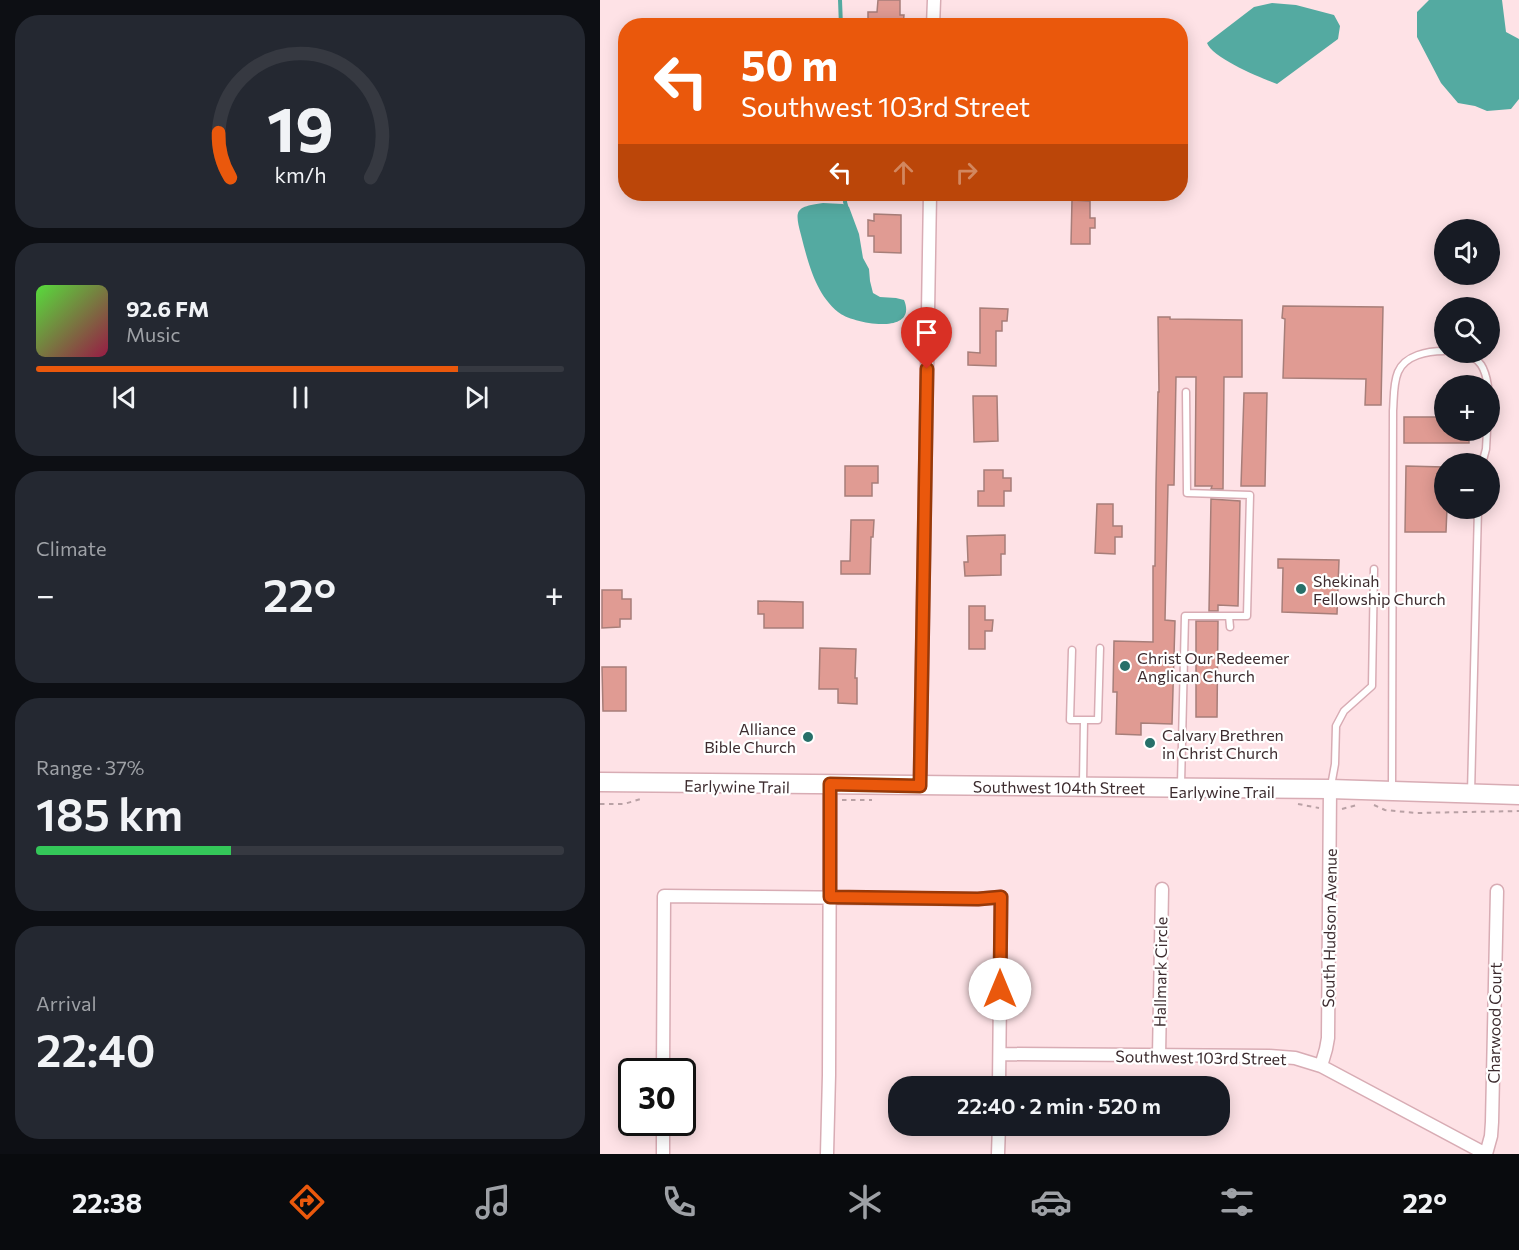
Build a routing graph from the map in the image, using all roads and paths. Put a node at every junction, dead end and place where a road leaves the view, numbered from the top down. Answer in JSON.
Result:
{"nodes":[{"id":1,"x":934,"y":0,"type":"edge"},
{"id":2,"x":933,"y":18,"type":"edge"},
{"id":3,"x":930,"y":201,"type":"edge"},
{"id":4,"x":1434,"y":352,"type":"edge"},
{"id":5,"x":1186,"y":392,"type":"dead end"},
{"id":6,"x":1478,"y":519,"type":"edge"},
{"id":7,"x":1374,"y":569,"type":"dead end"},
{"id":8,"x":1229,"y":616,"type":"junction"},
{"id":9,"x":1230,"y":627,"type":"dead end"},
{"id":10,"x":1100,"y":648,"type":"dead end"},
{"id":11,"x":1072,"y":650,"type":"dead end"},
{"id":12,"x":1084,"y":720,"type":"junction"},
{"id":13,"x":600,"y":782,"type":"edge"},
{"id":14,"x":920,"y":786,"type":"junction"},
{"id":15,"x":1083,"y":787,"type":"junction"},
{"id":16,"x":1181,"y":788,"type":"junction"},
{"id":17,"x":1330,"y":789,"type":"junction"},
{"id":18,"x":1392,"y":791,"type":"junction"},
{"id":19,"x":830,"y":792,"type":"junction"},
{"id":20,"x":1472,"y":793,"type":"junction"},
{"id":21,"x":1519,"y":795,"type":"edge"},
{"id":22,"x":646,"y":797,"type":"dead end"},
{"id":23,"x":877,"y":800,"type":"dead end"},
{"id":24,"x":1295,"y":803,"type":"dead end"},
{"id":25,"x":600,"y":804,"type":"edge"},
{"id":26,"x":1358,"y":804,"type":"dead end"},
{"id":27,"x":1366,"y":805,"type":"dead end"},
{"id":28,"x":1330,"y":809,"type":"junction"},
{"id":29,"x":1519,"y":811,"type":"edge"},
{"id":30,"x":1162,"y":889,"type":"dead end"},
{"id":31,"x":1497,"y":891,"type":"dead end"},
{"id":32,"x":830,"y":897,"type":"junction"},
{"id":33,"x":1001,"y":1054,"type":"junction"},
{"id":34,"x":1159,"y":1056,"type":"junction"},
{"id":35,"x":663,"y":1058,"type":"edge"},
{"id":36,"x":1321,"y":1066,"type":"junction"},
{"id":37,"x":1000,"y":1076,"type":"edge"},
{"id":38,"x":663,"y":1136,"type":"edge"},
{"id":39,"x":999,"y":1136,"type":"edge"},
{"id":40,"x":663,"y":1154,"type":"edge"},
{"id":41,"x":828,"y":1154,"type":"edge"},
{"id":42,"x":998,"y":1154,"type":"edge"},
{"id":43,"x":1486,"y":1154,"type":"edge"}],
"edges":[{"from":1,"to":2,"type":"street"},
{"from":3,"to":14,"type":"street"},
{"from":4,"to":18,"type":"lane"},
{"from":5,"to":8,"type":"lane"},
{"from":6,"to":20,"type":"lane"},
{"from":7,"to":17,"type":"lane"},
{"from":8,"to":9,"type":"lane"},
{"from":8,"to":16,"type":"lane"},
{"from":10,"to":12,"type":"lane"},
{"from":11,"to":12,"type":"lane"},
{"from":12,"to":15,"type":"lane"},
{"from":13,"to":19,"type":"main road","name":"Southwest 104th Street"},
{"from":14,"to":15,"type":"main road","name":"Southwest 104th Street"},
{"from":14,"to":19,"type":"main road","name":"Southwest 104th Street"},
{"from":15,"to":16,"type":"main road","name":"Southwest 104th Street"},
{"from":16,"to":17,"type":"main road","name":"Southwest 104th Street"},
{"from":17,"to":18,"type":"main road","name":"Southwest 104th Street"},
{"from":17,"to":28,"type":"street","name":"South Hudson Avenue"},
{"from":18,"to":20,"type":"main road","name":"Southwest 104th Street"},
{"from":19,"to":23,"type":"path"},
{"from":19,"to":32,"type":"street"},
{"from":20,"to":21,"type":"main road","name":"Southwest 104th Street"},
{"from":22,"to":25,"type":"path"},
{"from":24,"to":28,"type":"path","name":"Earlywine Trail"},
{"from":26,"to":28,"type":"path","name":"Earlywine Trail"},
{"from":27,"to":29,"type":"path"},
{"from":28,"to":36,"type":"street","name":"South Hudson Avenue"},
{"from":30,"to":34,"type":"street","name":"Hallmark Circle"},
{"from":31,"to":43,"type":"street","name":"Charwood Court"},
{"from":32,"to":33,"type":"street"},
{"from":32,"to":35,"type":"street"},
{"from":32,"to":41,"type":"street"},
{"from":33,"to":34,"type":"street","name":"Southwest 103rd Street"},
{"from":33,"to":37,"type":"street"},
{"from":34,"to":36,"type":"street","name":"Southwest 103rd Street"},
{"from":36,"to":43,"type":"street","name":"Southwest 103rd Street"},
{"from":38,"to":40,"type":"street"},
{"from":39,"to":42,"type":"street"}]}
